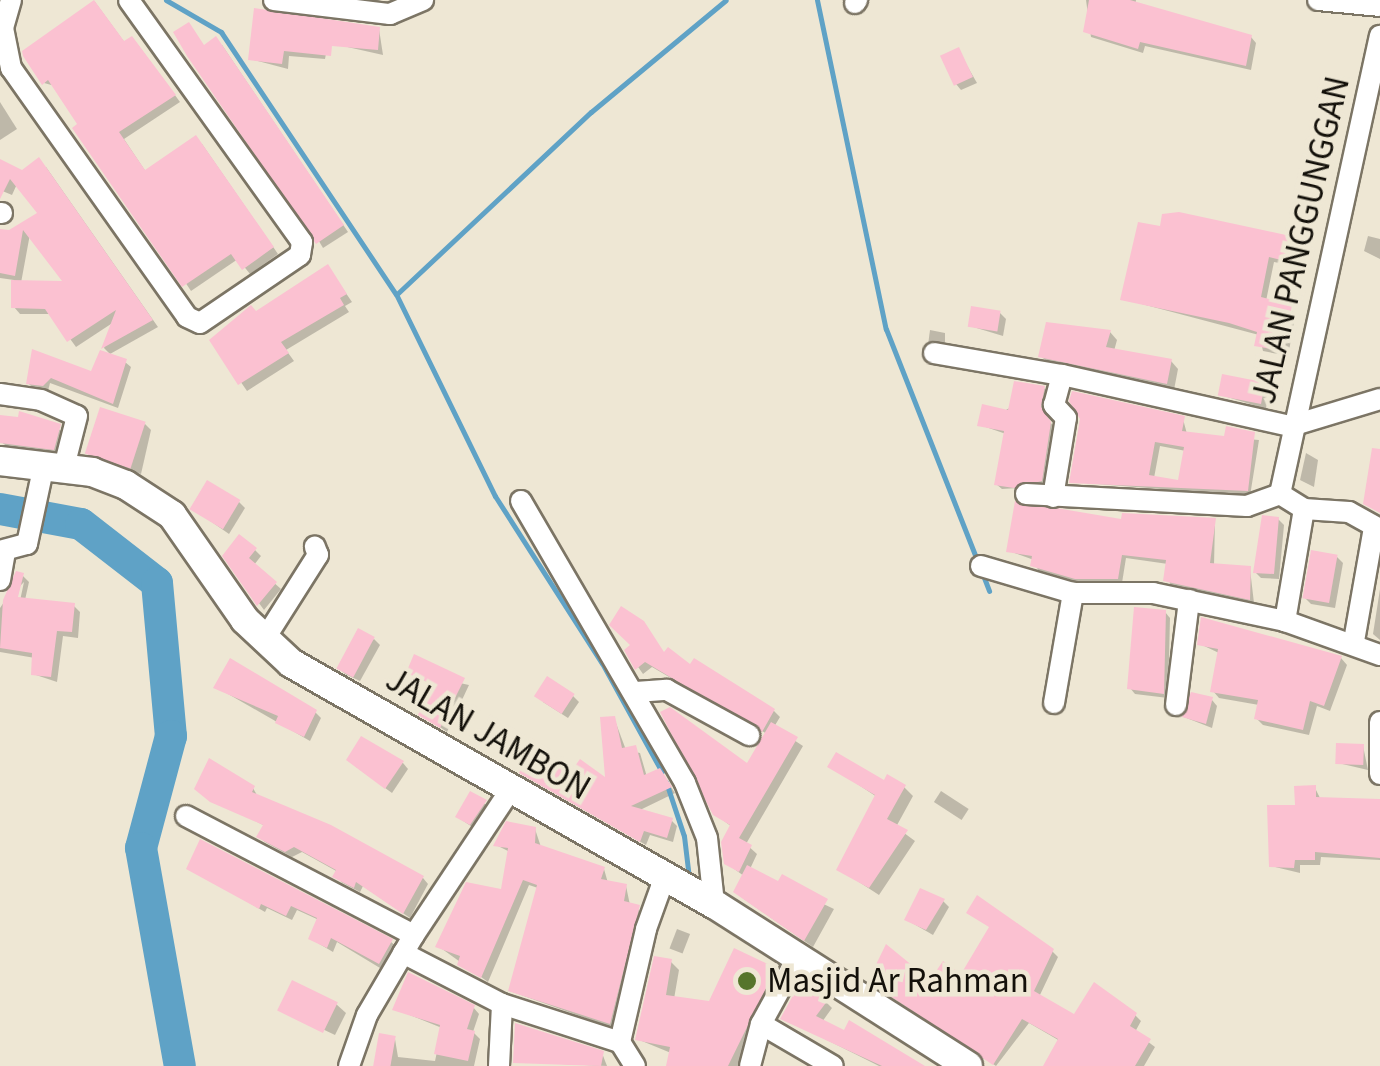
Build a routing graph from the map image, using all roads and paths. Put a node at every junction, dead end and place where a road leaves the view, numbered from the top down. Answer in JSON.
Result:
{"nodes":[{"id":1,"x":130,"y":0,"type":"edge"},
{"id":2,"x":274,"y":0,"type":"edge"},
{"id":3,"x":423,"y":0,"type":"edge"},
{"id":4,"x":1318,"y":0,"type":"edge"},
{"id":5,"x":1380,"y":6,"type":"edge"},
{"id":6,"x":6,"y":7,"type":"edge"},
{"id":7,"x":1380,"y":36,"type":"edge"},
{"id":8,"x":934,"y":353,"type":"dead end"},
{"id":9,"x":1062,"y":375,"type":"junction"},
{"id":10,"x":0,"y":394,"type":"edge"},
{"id":11,"x":1380,"y":399,"type":"edge"},
{"id":12,"x":1291,"y":426,"type":"junction"},
{"id":13,"x":0,"y":461,"type":"edge"},
{"id":14,"x":54,"y":466,"type":"junction"},
{"id":15,"x":1026,"y":494,"type":"dead end"},
{"id":16,"x":1280,"y":494,"type":"junction"},
{"id":17,"x":1053,"y":497,"type":"junction"},
{"id":18,"x":521,"y":500,"type":"dead end"},
{"id":19,"x":1304,"y":509,"type":"junction"},
{"id":20,"x":1377,"y":528,"type":"edge"},
{"id":21,"x":315,"y":547,"type":"dead end"},
{"id":22,"x":2,"y":551,"type":"edge"},
{"id":23,"x":981,"y":566,"type":"dead end"},
{"id":24,"x":0,"y":580,"type":"edge"},
{"id":25,"x":1072,"y":593,"type":"junction"},
{"id":26,"x":1189,"y":600,"type":"junction"},
{"id":27,"x":1285,"y":621,"type":"junction"},
{"id":28,"x":264,"y":640,"type":"junction"},
{"id":29,"x":1354,"y":641,"type":"junction"},
{"id":30,"x":1380,"y":655,"type":"edge"},
{"id":31,"x":636,"y":692,"type":"junction"},
{"id":32,"x":1054,"y":703,"type":"dead end"},
{"id":33,"x":1176,"y":705,"type":"dead end"},
{"id":34,"x":1380,"y":722,"type":"edge"},
{"id":35,"x":749,"y":735,"type":"dead end"},
{"id":36,"x":1380,"y":774,"type":"edge"},
{"id":37,"x":509,"y":792,"type":"junction"},
{"id":38,"x":186,"y":816,"type":"dead end"},
{"id":39,"x":666,"y":876,"type":"junction"},
{"id":40,"x":714,"y":904,"type":"junction"},
{"id":41,"x":408,"y":944,"type":"junction"},
{"id":42,"x":800,"y":955,"type":"junction"},
{"id":43,"x":502,"y":1004,"type":"junction"},
{"id":44,"x":762,"y":1024,"type":"junction"},
{"id":45,"x":620,"y":1042,"type":"junction"},
{"id":46,"x":348,"y":1066,"type":"edge"},
{"id":47,"x":499,"y":1066,"type":"edge"},
{"id":48,"x":635,"y":1066,"type":"edge"},
{"id":49,"x":750,"y":1066,"type":"edge"},
{"id":50,"x":834,"y":1066,"type":"edge"},
{"id":51,"x":968,"y":1066,"type":"edge"}],
"edges":[{"from":1,"to":6,"type":"street"},
{"from":2,"to":3,"type":"street"},
{"from":4,"to":5,"type":"street"},
{"from":7,"to":12,"type":"street","name":"JALAN PANGGUNGGAN"},
{"from":8,"to":9,"type":"street"},
{"from":9,"to":12,"type":"street"},
{"from":9,"to":17,"type":"street"},
{"from":10,"to":14,"type":"street"},
{"from":11,"to":12,"type":"street","name":"JALAN PANGGUNGGAN"},
{"from":12,"to":16,"type":"street"},
{"from":13,"to":14,"type":"main road","name":"JALAN JAMBON"},
{"from":14,"to":22,"type":"street"},
{"from":14,"to":28,"type":"main road","name":"JALAN JAMBON"},
{"from":15,"to":17,"type":"street"},
{"from":16,"to":17,"type":"street"},
{"from":16,"to":19,"type":"street"},
{"from":18,"to":31,"type":"street"},
{"from":19,"to":20,"type":"street"},
{"from":19,"to":27,"type":"street"},
{"from":20,"to":29,"type":"street"},
{"from":21,"to":28,"type":"street"},
{"from":22,"to":24,"type":"street"},
{"from":23,"to":25,"type":"street"},
{"from":25,"to":26,"type":"street"},
{"from":25,"to":32,"type":"street"},
{"from":26,"to":27,"type":"street"},
{"from":26,"to":33,"type":"street"},
{"from":27,"to":29,"type":"street"},
{"from":28,"to":37,"type":"main road","name":"JALAN JAMBON"},
{"from":29,"to":30,"type":"street"},
{"from":31,"to":35,"type":"street"},
{"from":31,"to":40,"type":"street"},
{"from":34,"to":36,"type":"street"},
{"from":37,"to":39,"type":"main road","name":"JALAN JAMBON"},
{"from":37,"to":41,"type":"street"},
{"from":38,"to":41,"type":"street"},
{"from":39,"to":40,"type":"main road","name":"JALAN JAMBON"},
{"from":39,"to":45,"type":"street"},
{"from":40,"to":42,"type":"main road","name":"JALAN JAMBON"},
{"from":41,"to":43,"type":"street"},
{"from":41,"to":46,"type":"street"},
{"from":42,"to":44,"type":"street"},
{"from":42,"to":51,"type":"main road","name":"JALAN JAMBON"},
{"from":43,"to":45,"type":"street"},
{"from":43,"to":47,"type":"street"},
{"from":44,"to":49,"type":"street"},
{"from":44,"to":50,"type":"street"},
{"from":45,"to":48,"type":"street"}]}
